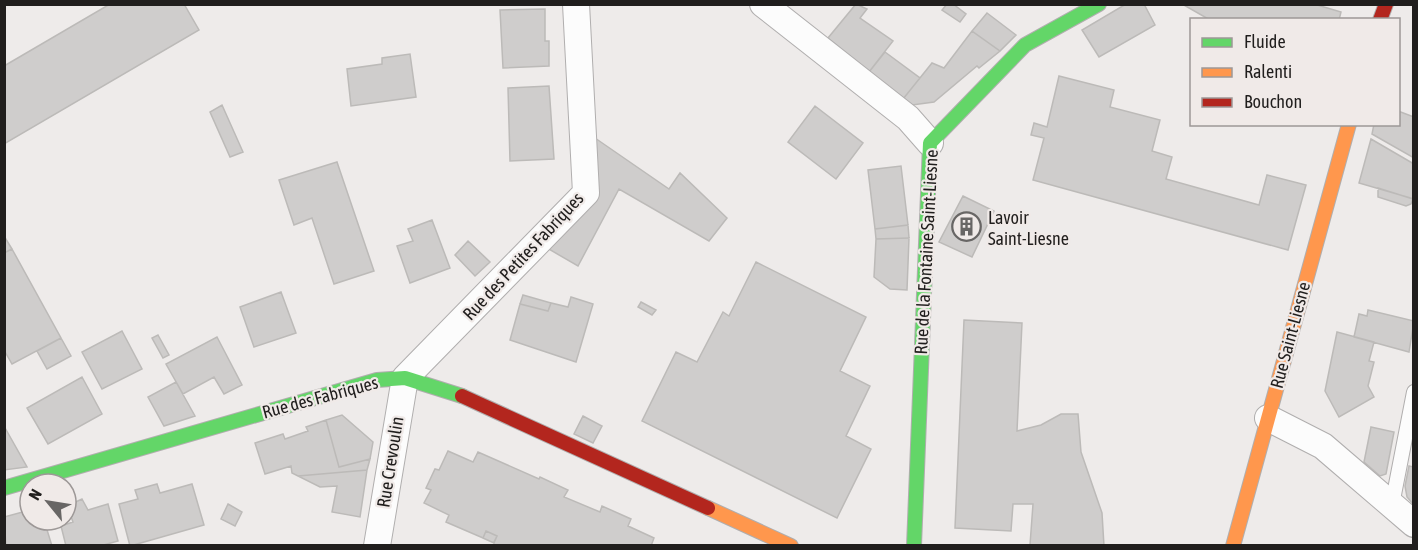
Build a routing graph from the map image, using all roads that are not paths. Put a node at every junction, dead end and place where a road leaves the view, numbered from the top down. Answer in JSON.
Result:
{"nodes":[{"id":1,"x":576,"y":4,"type":"edge"},
{"id":2,"x":763,"y":4,"type":"edge"},
{"id":3,"x":1099,"y":4,"type":"edge"},
{"id":4,"x":1386,"y":4,"type":"edge"},
{"id":5,"x":1379,"y":18,"type":"edge"},
{"id":6,"x":1348,"y":126,"type":"edge"},
{"id":7,"x":930,"y":143,"type":"junction"},
{"id":8,"x":405,"y":378,"type":"junction"},
{"id":9,"x":1413,"y":392,"type":"edge"},
{"id":10,"x":1268,"y":418,"type":"junction"},
{"id":11,"x":4,"y":488,"type":"edge"},
{"id":12,"x":1392,"y":505,"type":"junction"},
{"id":13,"x":1413,"y":524,"type":"edge"},
{"id":14,"x":377,"y":546,"type":"edge"},
{"id":15,"x":791,"y":546,"type":"edge"},
{"id":16,"x":914,"y":546,"type":"edge"},
{"id":17,"x":1233,"y":546,"type":"edge"}],
"edges":[{"from":1,"to":8,"type":"street","name":"Rue des Petites Fabriques"},
{"from":2,"to":7,"type":"street"},
{"from":3,"to":7,"type":"street","name":"Rue de la Fontaine Saint-Liesne"},
{"from":4,"to":5,"type":"street"},
{"from":6,"to":10,"type":"street","name":"Rue Saint-Liesne"},
{"from":7,"to":16,"type":"street","name":"Rue de la Fontaine Saint-Liesne"},
{"from":8,"to":11,"type":"street","name":"Rue des Fabriques"},
{"from":8,"to":14,"type":"street","name":"Rue Crevoulin"},
{"from":8,"to":15,"type":"street","name":"Rue des Fabriques"},
{"from":9,"to":12,"type":"lane"},
{"from":10,"to":12,"type":"street"},
{"from":10,"to":17,"type":"street","name":"Rue Saint-Liesne"},
{"from":12,"to":13,"type":"street"}]}
